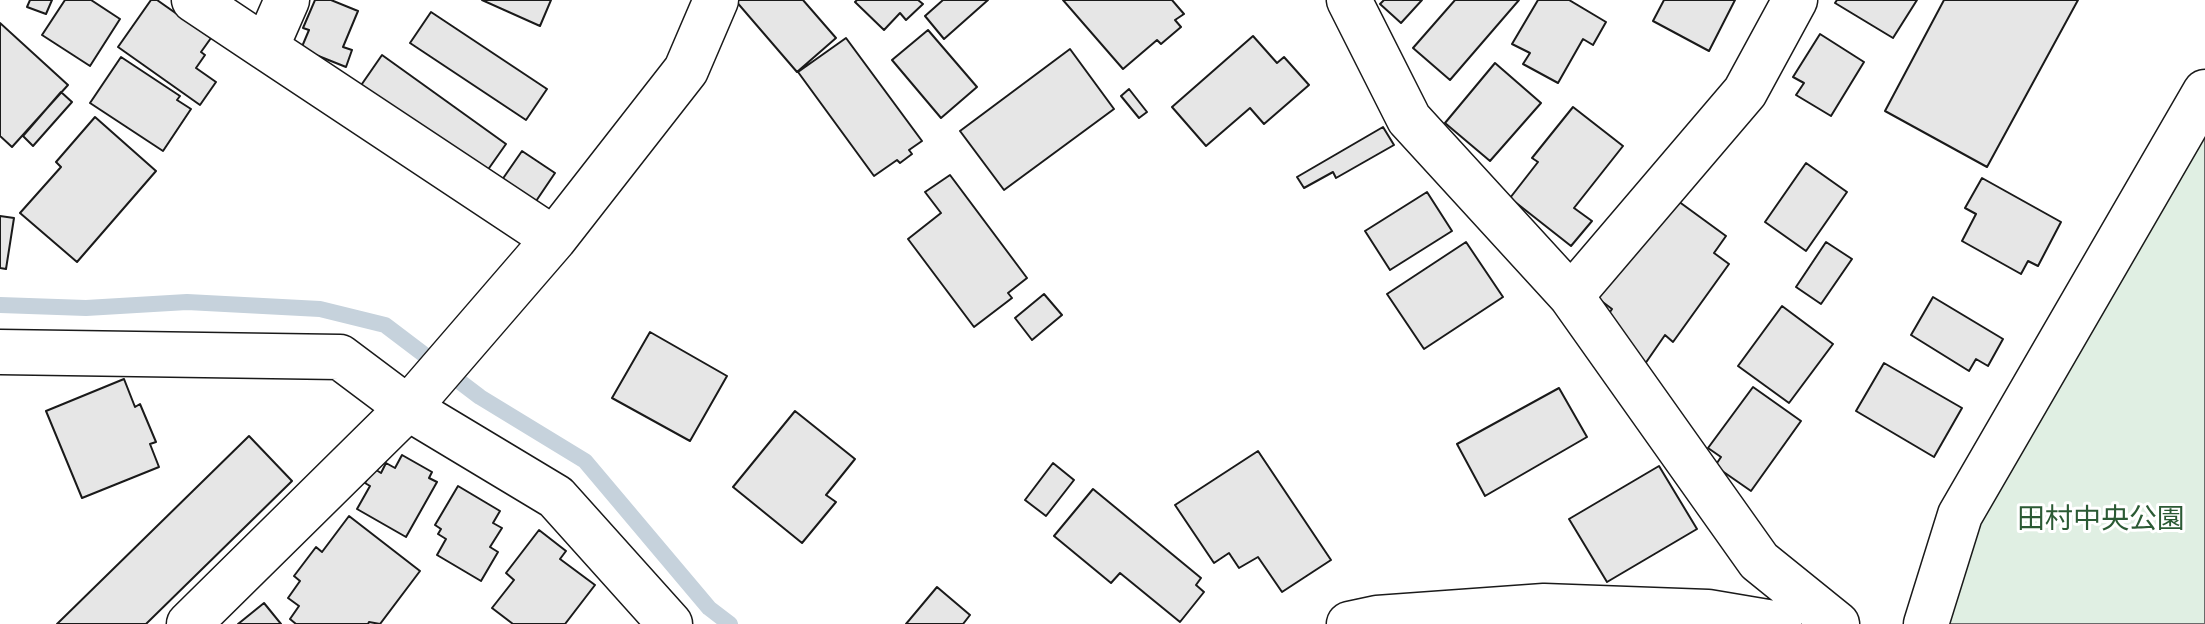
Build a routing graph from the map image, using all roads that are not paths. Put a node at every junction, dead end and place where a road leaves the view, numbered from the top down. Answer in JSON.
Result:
{"nodes":[{"id":1,"x":194,"y":0,"type":"edge"},
{"id":2,"x":287,"y":0,"type":"edge"},
{"id":3,"x":716,"y":0,"type":"edge"},
{"id":4,"x":1349,"y":0,"type":"edge"},
{"id":5,"x":1795,"y":0,"type":"edge"},
{"id":6,"x":266,"y":48,"type":"junction"},
{"id":7,"x":2205,"y":92,"type":"edge"},
{"id":8,"x":554,"y":239,"type":"junction"},
{"id":9,"x":1571,"y":296,"type":"junction"},
{"id":10,"x":0,"y":352,"type":"edge"},
{"id":11,"x":414,"y":401,"type":"junction"},
{"id":12,"x":189,"y":624,"type":"edge"},
{"id":13,"x":670,"y":624,"type":"edge"},
{"id":14,"x":1349,"y":624,"type":"edge"},
{"id":15,"x":1779,"y":624,"type":"edge"},
{"id":16,"x":1837,"y":624,"type":"edge"},
{"id":17,"x":1926,"y":624,"type":"edge"}],
"edges":[{"from":1,"to":6,"type":"street"},
{"from":2,"to":6,"type":"street"},
{"from":3,"to":8,"type":"street"},
{"from":4,"to":9,"type":"street"},
{"from":5,"to":9,"type":"street"},
{"from":6,"to":8,"type":"street"},
{"from":7,"to":17,"type":"street"},
{"from":8,"to":11,"type":"street"},
{"from":9,"to":16,"type":"street"},
{"from":10,"to":11,"type":"street"},
{"from":11,"to":12,"type":"street"},
{"from":11,"to":13,"type":"street"},
{"from":14,"to":15,"type":"street"}]}
